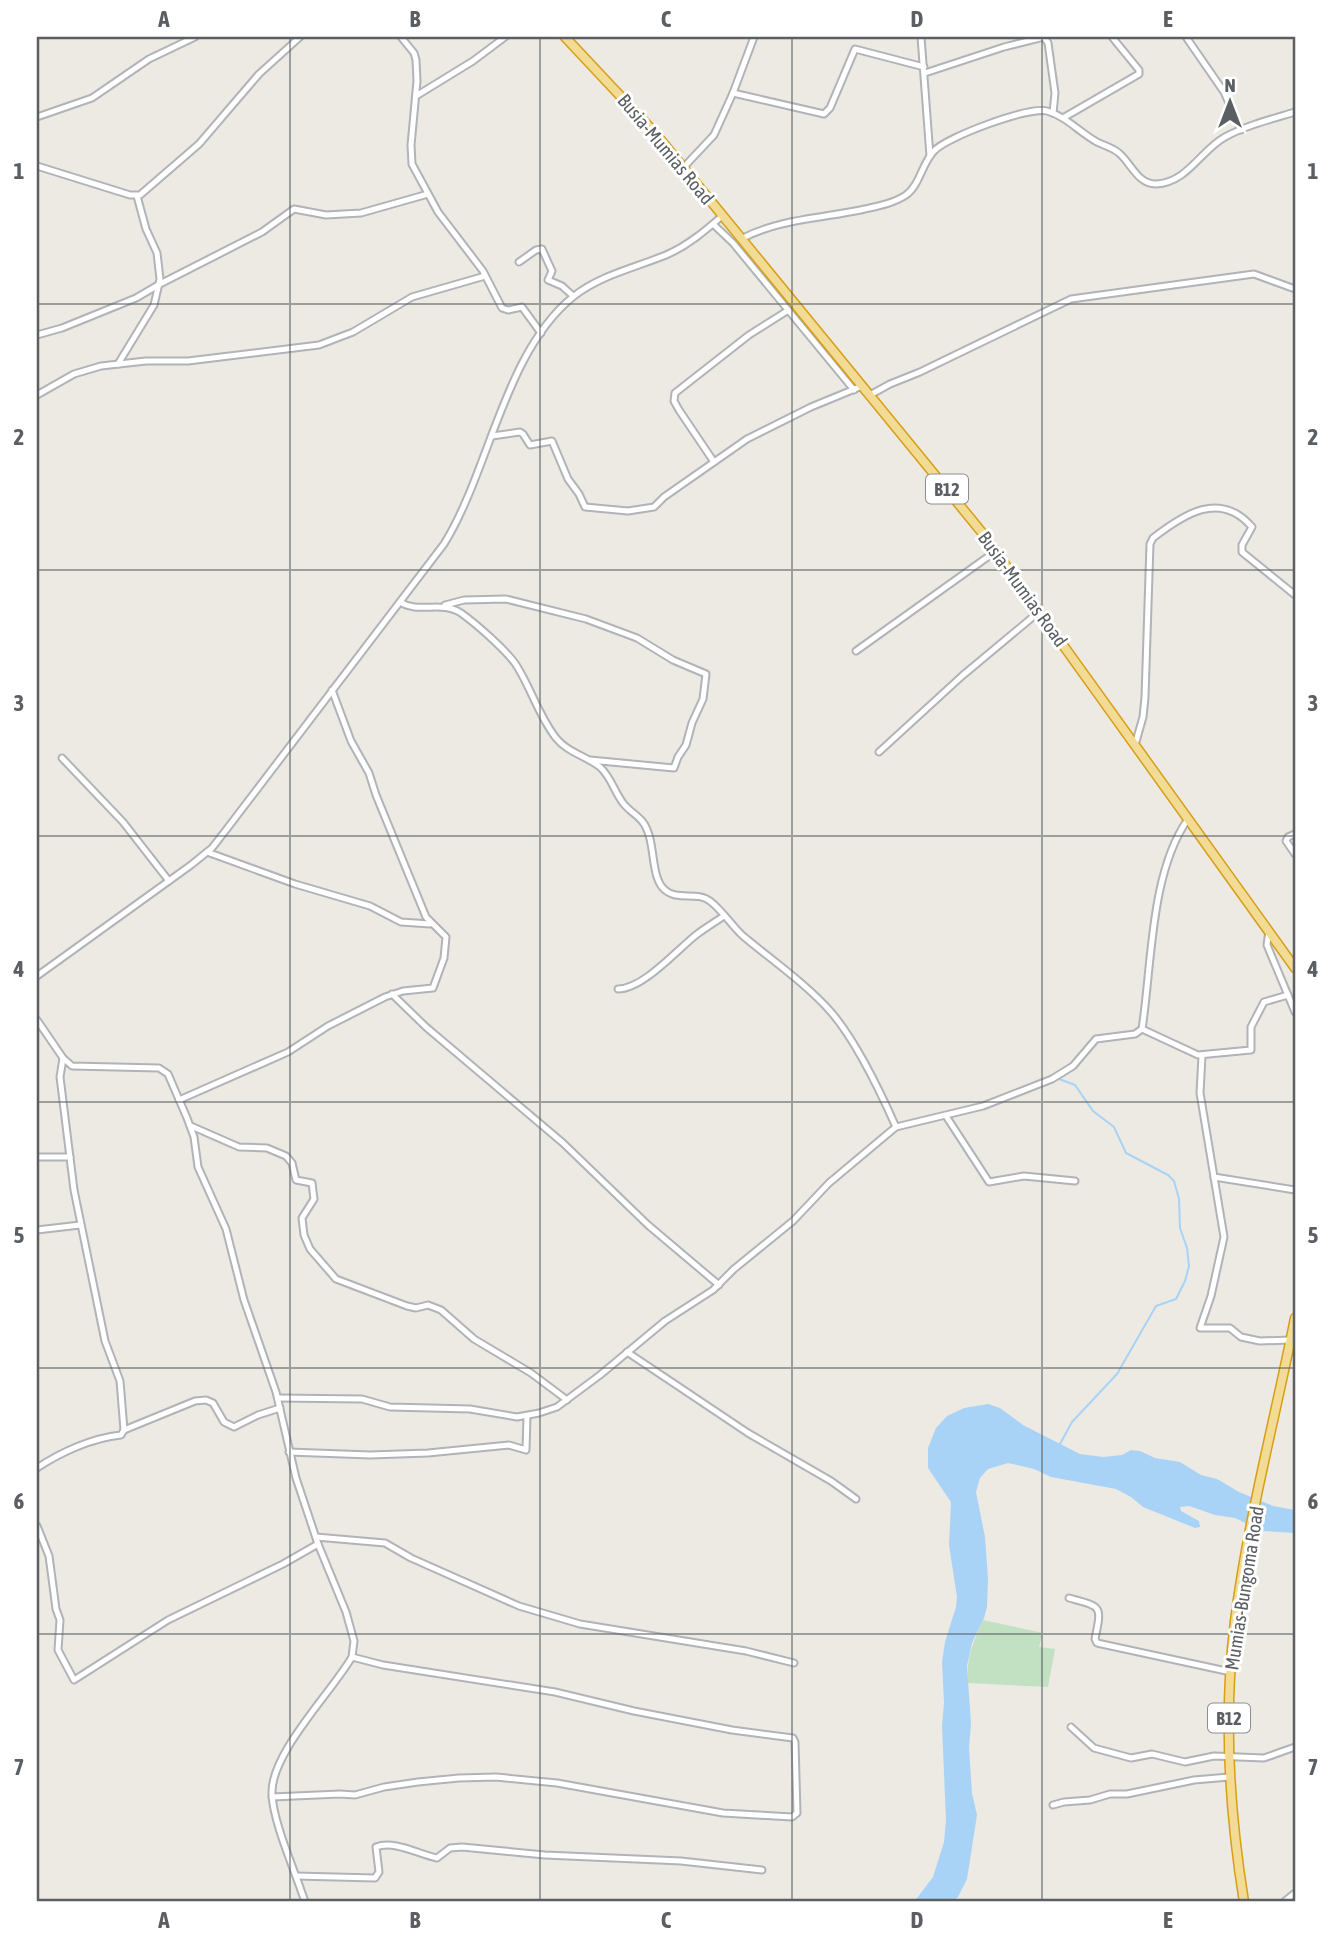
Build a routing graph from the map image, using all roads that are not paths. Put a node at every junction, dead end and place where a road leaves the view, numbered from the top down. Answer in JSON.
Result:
{"nodes":[{"id":1,"x":195,"y":37,"type":"edge"},
{"id":2,"x":300,"y":37,"type":"edge"},
{"id":3,"x":401,"y":37,"type":"edge"},
{"id":4,"x":505,"y":37,"type":"edge"},
{"id":5,"x":565,"y":37,"type":"edge"},
{"id":6,"x":754,"y":37,"type":"edge"},
{"id":7,"x":920,"y":37,"type":"edge"},
{"id":8,"x":1112,"y":37,"type":"edge"},
{"id":9,"x":1186,"y":37,"type":"edge"},
{"id":10,"x":924,"y":70,"type":"junction"},
{"id":11,"x":733,"y":93,"type":"junction"},
{"id":12,"x":416,"y":96,"type":"junction"},
{"id":13,"x":1295,"y":112,"type":"edge"},
{"id":14,"x":1053,"y":113,"type":"junction"},
{"id":15,"x":37,"y":117,"type":"edge"},
{"id":16,"x":1063,"y":118,"type":"junction"},
{"id":17,"x":1241,"y":130,"type":"junction"},
{"id":18,"x":930,"y":156,"type":"junction"},
{"id":19,"x":37,"y":166,"type":"edge"},
{"id":20,"x":683,"y":168,"type":"junction"},
{"id":21,"x":428,"y":194,"type":"junction"},
{"id":22,"x":137,"y":196,"type":"junction"},
{"id":23,"x":722,"y":216,"type":"junction"},
{"id":24,"x":713,"y":223,"type":"junction"},
{"id":25,"x":741,"y":239,"type":"junction"},
{"id":26,"x":519,"y":262,"type":"dead end"},
{"id":27,"x":765,"y":268,"type":"junction"},
{"id":28,"x":757,"y":275,"type":"junction"},
{"id":29,"x":485,"y":276,"type":"junction"},
{"id":30,"x":160,"y":284,"type":"junction"},
{"id":31,"x":1295,"y":289,"type":"edge"},
{"id":32,"x":572,"y":295,"type":"dead end"},
{"id":33,"x":787,"y":311,"type":"junction"},
{"id":34,"x":541,"y":333,"type":"junction"},
{"id":35,"x":37,"y":335,"type":"edge"},
{"id":36,"x":118,"y":364,"type":"junction"},
{"id":37,"x":858,"y":388,"type":"junction"},
{"id":38,"x":37,"y":395,"type":"edge"},
{"id":39,"x":870,"y":395,"type":"junction"},
{"id":40,"x":492,"y":436,"type":"junction"},
{"id":41,"x":713,"y":462,"type":"junction"},
{"id":42,"x":996,"y":551,"type":"junction"},
{"id":43,"x":1295,"y":595,"type":"edge"},
{"id":44,"x":400,"y":603,"type":"junction"},
{"id":45,"x":442,"y":606,"type":"junction"},
{"id":46,"x":1040,"y":611,"type":"junction"},
{"id":47,"x":856,"y":651,"type":"dead end"},
{"id":48,"x":332,"y":690,"type":"junction"},
{"id":49,"x":1135,"y":745,"type":"junction"},
{"id":50,"x":879,"y":752,"type":"dead end"},
{"id":51,"x":62,"y":758,"type":"dead end"},
{"id":52,"x":589,"y":760,"type":"junction"},
{"id":53,"x":1188,"y":819,"type":"junction"},
{"id":54,"x":1295,"y":834,"type":"edge"},
{"id":55,"x":206,"y":852,"type":"junction"},
{"id":56,"x":1295,"y":854,"type":"edge"},
{"id":57,"x":169,"y":881,"type":"junction"},
{"id":58,"x":724,"y":916,"type":"junction"},
{"id":59,"x":430,"y":924,"type":"junction"},
{"id":60,"x":1269,"y":931,"type":"junction"},
{"id":61,"x":1295,"y":968,"type":"edge"},
{"id":62,"x":37,"y":976,"type":"edge"},
{"id":63,"x":618,"y":989,"type":"dead end"},
{"id":64,"x":392,"y":994,"type":"junction"},
{"id":65,"x":1291,"y":996,"type":"edge"},
{"id":66,"x":1295,"y":1012,"type":"edge"},
{"id":67,"x":37,"y":1020,"type":"edge"},
{"id":68,"x":1142,"y":1029,"type":"junction"},
{"id":69,"x":1202,"y":1056,"type":"junction"},
{"id":70,"x":63,"y":1058,"type":"junction"},
{"id":71,"x":179,"y":1100,"type":"junction"},
{"id":72,"x":946,"y":1116,"type":"junction"},
{"id":73,"x":191,"y":1126,"type":"junction"},
{"id":74,"x":896,"y":1127,"type":"junction"},
{"id":75,"x":37,"y":1157,"type":"edge"},
{"id":76,"x":70,"y":1157,"type":"junction"},
{"id":77,"x":1214,"y":1177,"type":"junction"},
{"id":78,"x":1075,"y":1181,"type":"dead end"},
{"id":79,"x":1295,"y":1190,"type":"edge"},
{"id":80,"x":80,"y":1225,"type":"junction"},
{"id":81,"x":37,"y":1230,"type":"edge"},
{"id":82,"x":719,"y":1284,"type":"junction"},
{"id":83,"x":1295,"y":1318,"type":"edge"},
{"id":84,"x":1290,"y":1340,"type":"junction"},
{"id":85,"x":627,"y":1352,"type":"junction"},
{"id":86,"x":278,"y":1398,"type":"junction"},
{"id":87,"x":567,"y":1400,"type":"junction"},
{"id":88,"x":280,"y":1408,"type":"junction"},
{"id":89,"x":527,"y":1416,"type":"junction"},
{"id":90,"x":124,"y":1430,"type":"junction"},
{"id":91,"x":289,"y":1452,"type":"junction"},
{"id":92,"x":37,"y":1468,"type":"edge"},
{"id":93,"x":856,"y":1499,"type":"dead end"},
{"id":94,"x":37,"y":1526,"type":"edge"},
{"id":95,"x":316,"y":1537,"type":"junction"},
{"id":96,"x":318,"y":1544,"type":"junction"},
{"id":97,"x":1069,"y":1598,"type":"dead end"},
{"id":98,"x":352,"y":1657,"type":"junction"},
{"id":99,"x":794,"y":1663,"type":"dead end"},
{"id":100,"x":1231,"y":1672,"type":"junction"},
{"id":101,"x":1071,"y":1727,"type":"dead end"},
{"id":102,"x":1295,"y":1747,"type":"edge"},
{"id":103,"x":1228,"y":1757,"type":"junction"},
{"id":104,"x":1229,"y":1777,"type":"junction"},
{"id":105,"x":272,"y":1797,"type":"junction"},
{"id":106,"x":1053,"y":1805,"type":"dead end"},
{"id":107,"x":762,"y":1870,"type":"dead end"},
{"id":108,"x":296,"y":1875,"type":"junction"},
{"id":109,"x":1295,"y":1893,"type":"edge"},
{"id":110,"x":305,"y":1902,"type":"edge"},
{"id":111,"x":1244,"y":1902,"type":"edge"},
{"id":112,"x":1284,"y":1902,"type":"edge"}],
"edges":[{"from":1,"to":15,"type":"street"},
{"from":2,"to":22,"type":"street"},
{"from":3,"to":12,"type":"street"},
{"from":4,"to":12,"type":"street"},
{"from":5,"to":20,"type":"highway","name":"Busia-Mumias Road","number":"B12"},
{"from":6,"to":11,"type":"street"},
{"from":7,"to":10,"type":"street"},
{"from":8,"to":16,"type":"street"},
{"from":9,"to":17,"type":"street"},
{"from":10,"to":11,"type":"street"},
{"from":10,"to":14,"type":"street"},
{"from":10,"to":18,"type":"street"},
{"from":11,"to":20,"type":"street"},
{"from":12,"to":21,"type":"street"},
{"from":13,"to":17,"type":"street"},
{"from":14,"to":16,"type":"street"},
{"from":14,"to":18,"type":"street"},
{"from":16,"to":17,"type":"street"},
{"from":18,"to":25,"type":"street"},
{"from":19,"to":22,"type":"street"},
{"from":20,"to":23,"type":"highway","name":"Busia-Mumias Road","number":"B12"},
{"from":21,"to":29,"type":"street"},
{"from":21,"to":30,"type":"street"},
{"from":22,"to":30,"type":"street"},
{"from":23,"to":24,"type":"street"},
{"from":23,"to":25,"type":"highway","name":"Busia-Mumias Road","number":"B12"},
{"from":24,"to":28,"type":"street"},
{"from":24,"to":34,"type":"street"},
{"from":25,"to":27,"type":"highway","name":"Busia-Mumias Road","number":"B12"},
{"from":26,"to":32,"type":"street"},
{"from":27,"to":28,"type":"street"},
{"from":27,"to":37,"type":"highway","name":"Busia-Mumias Road","number":"B12"},
{"from":28,"to":33,"type":"street"},
{"from":29,"to":34,"type":"street"},
{"from":29,"to":36,"type":"street"},
{"from":30,"to":35,"type":"street"},
{"from":30,"to":36,"type":"street"},
{"from":31,"to":39,"type":"street"},
{"from":33,"to":37,"type":"street"},
{"from":33,"to":41,"type":"street"},
{"from":34,"to":40,"type":"street"},
{"from":36,"to":38,"type":"street"},
{"from":37,"to":39,"type":"highway","name":"Busia-Mumias Road","number":"B12"},
{"from":37,"to":41,"type":"street"},
{"from":39,"to":42,"type":"highway","name":"Busia-Mumias Road","number":"B12"},
{"from":40,"to":41,"type":"street"},
{"from":40,"to":44,"type":"street"},
{"from":42,"to":46,"type":"highway","name":"Busia-Mumias Road","number":"B12"},
{"from":42,"to":47,"type":"street"},
{"from":43,"to":49,"type":"street"},
{"from":44,"to":45,"type":"street"},
{"from":44,"to":48,"type":"street"},
{"from":45,"to":52,"type":"street"},
{"from":45,"to":52,"type":"street"},
{"from":46,"to":49,"type":"highway","name":"Busia-Mumias Road","number":"B12"},
{"from":46,"to":50,"type":"street"},
{"from":48,"to":55,"type":"street"},
{"from":48,"to":59,"type":"street"},
{"from":49,"to":53,"type":"highway","name":"Busia-Mumias Road","number":"B12"},
{"from":51,"to":57,"type":"street"},
{"from":52,"to":58,"type":"street"},
{"from":53,"to":60,"type":"highway","name":"Busia-Mumias Road","number":"B12"},
{"from":53,"to":68,"type":"street"},
{"from":54,"to":56,"type":"street"},
{"from":55,"to":57,"type":"street"},
{"from":55,"to":59,"type":"street"},
{"from":57,"to":62,"type":"street"},
{"from":58,"to":63,"type":"street"},
{"from":58,"to":74,"type":"street"},
{"from":59,"to":64,"type":"street"},
{"from":60,"to":61,"type":"highway","name":"Busia-Mumias Road","number":"B12"},
{"from":60,"to":65,"type":"street"},
{"from":64,"to":71,"type":"street"},
{"from":64,"to":82,"type":"street"},
{"from":65,"to":66,"type":"street"},
{"from":65,"to":69,"type":"street"},
{"from":67,"to":70,"type":"street"},
{"from":68,"to":69,"type":"street"},
{"from":68,"to":72,"type":"street"},
{"from":69,"to":77,"type":"street"},
{"from":70,"to":71,"type":"street"},
{"from":70,"to":76,"type":"street"},
{"from":71,"to":73,"type":"street"},
{"from":72,"to":74,"type":"street"},
{"from":72,"to":78,"type":"street"},
{"from":73,"to":86,"type":"street"},
{"from":73,"to":87,"type":"street"},
{"from":74,"to":82,"type":"street"},
{"from":75,"to":76,"type":"street"},
{"from":76,"to":80,"type":"street"},
{"from":77,"to":79,"type":"street"},
{"from":77,"to":84,"type":"street"},
{"from":80,"to":81,"type":"street"},
{"from":80,"to":90,"type":"street"},
{"from":82,"to":85,"type":"street"},
{"from":83,"to":84,"type":"highway","name":"Mumias-Bungoma Road","number":"B12"},
{"from":84,"to":100,"type":"highway","name":"Mumias-Bungoma Road","number":"B12"},
{"from":85,"to":87,"type":"street"},
{"from":85,"to":93,"type":"street"},
{"from":86,"to":88,"type":"street"},
{"from":86,"to":89,"type":"street"},
{"from":87,"to":89,"type":"street"},
{"from":88,"to":90,"type":"street"},
{"from":88,"to":91,"type":"street"},
{"from":89,"to":91,"type":"street"},
{"from":90,"to":92,"type":"street"},
{"from":91,"to":95,"type":"street"},
{"from":94,"to":96,"type":"street"},
{"from":95,"to":96,"type":"street"},
{"from":95,"to":99,"type":"street"},
{"from":96,"to":98,"type":"street"},
{"from":97,"to":100,"type":"street"},
{"from":98,"to":105,"type":"street"},
{"from":98,"to":105,"type":"street"},
{"from":100,"to":103,"type":"highway","name":"Mumias-Bungoma Road","number":"B12"},
{"from":101,"to":103,"type":"street"},
{"from":102,"to":103,"type":"street"},
{"from":103,"to":104,"type":"highway","name":"Mumias-Bungoma Road","number":"B12"},
{"from":104,"to":106,"type":"street"},
{"from":104,"to":111,"type":"highway","name":"Mumias-Bungoma Road","number":"B12"},
{"from":105,"to":108,"type":"street"},
{"from":107,"to":108,"type":"street"},
{"from":108,"to":110,"type":"street"},
{"from":109,"to":112,"type":"street"}]}
